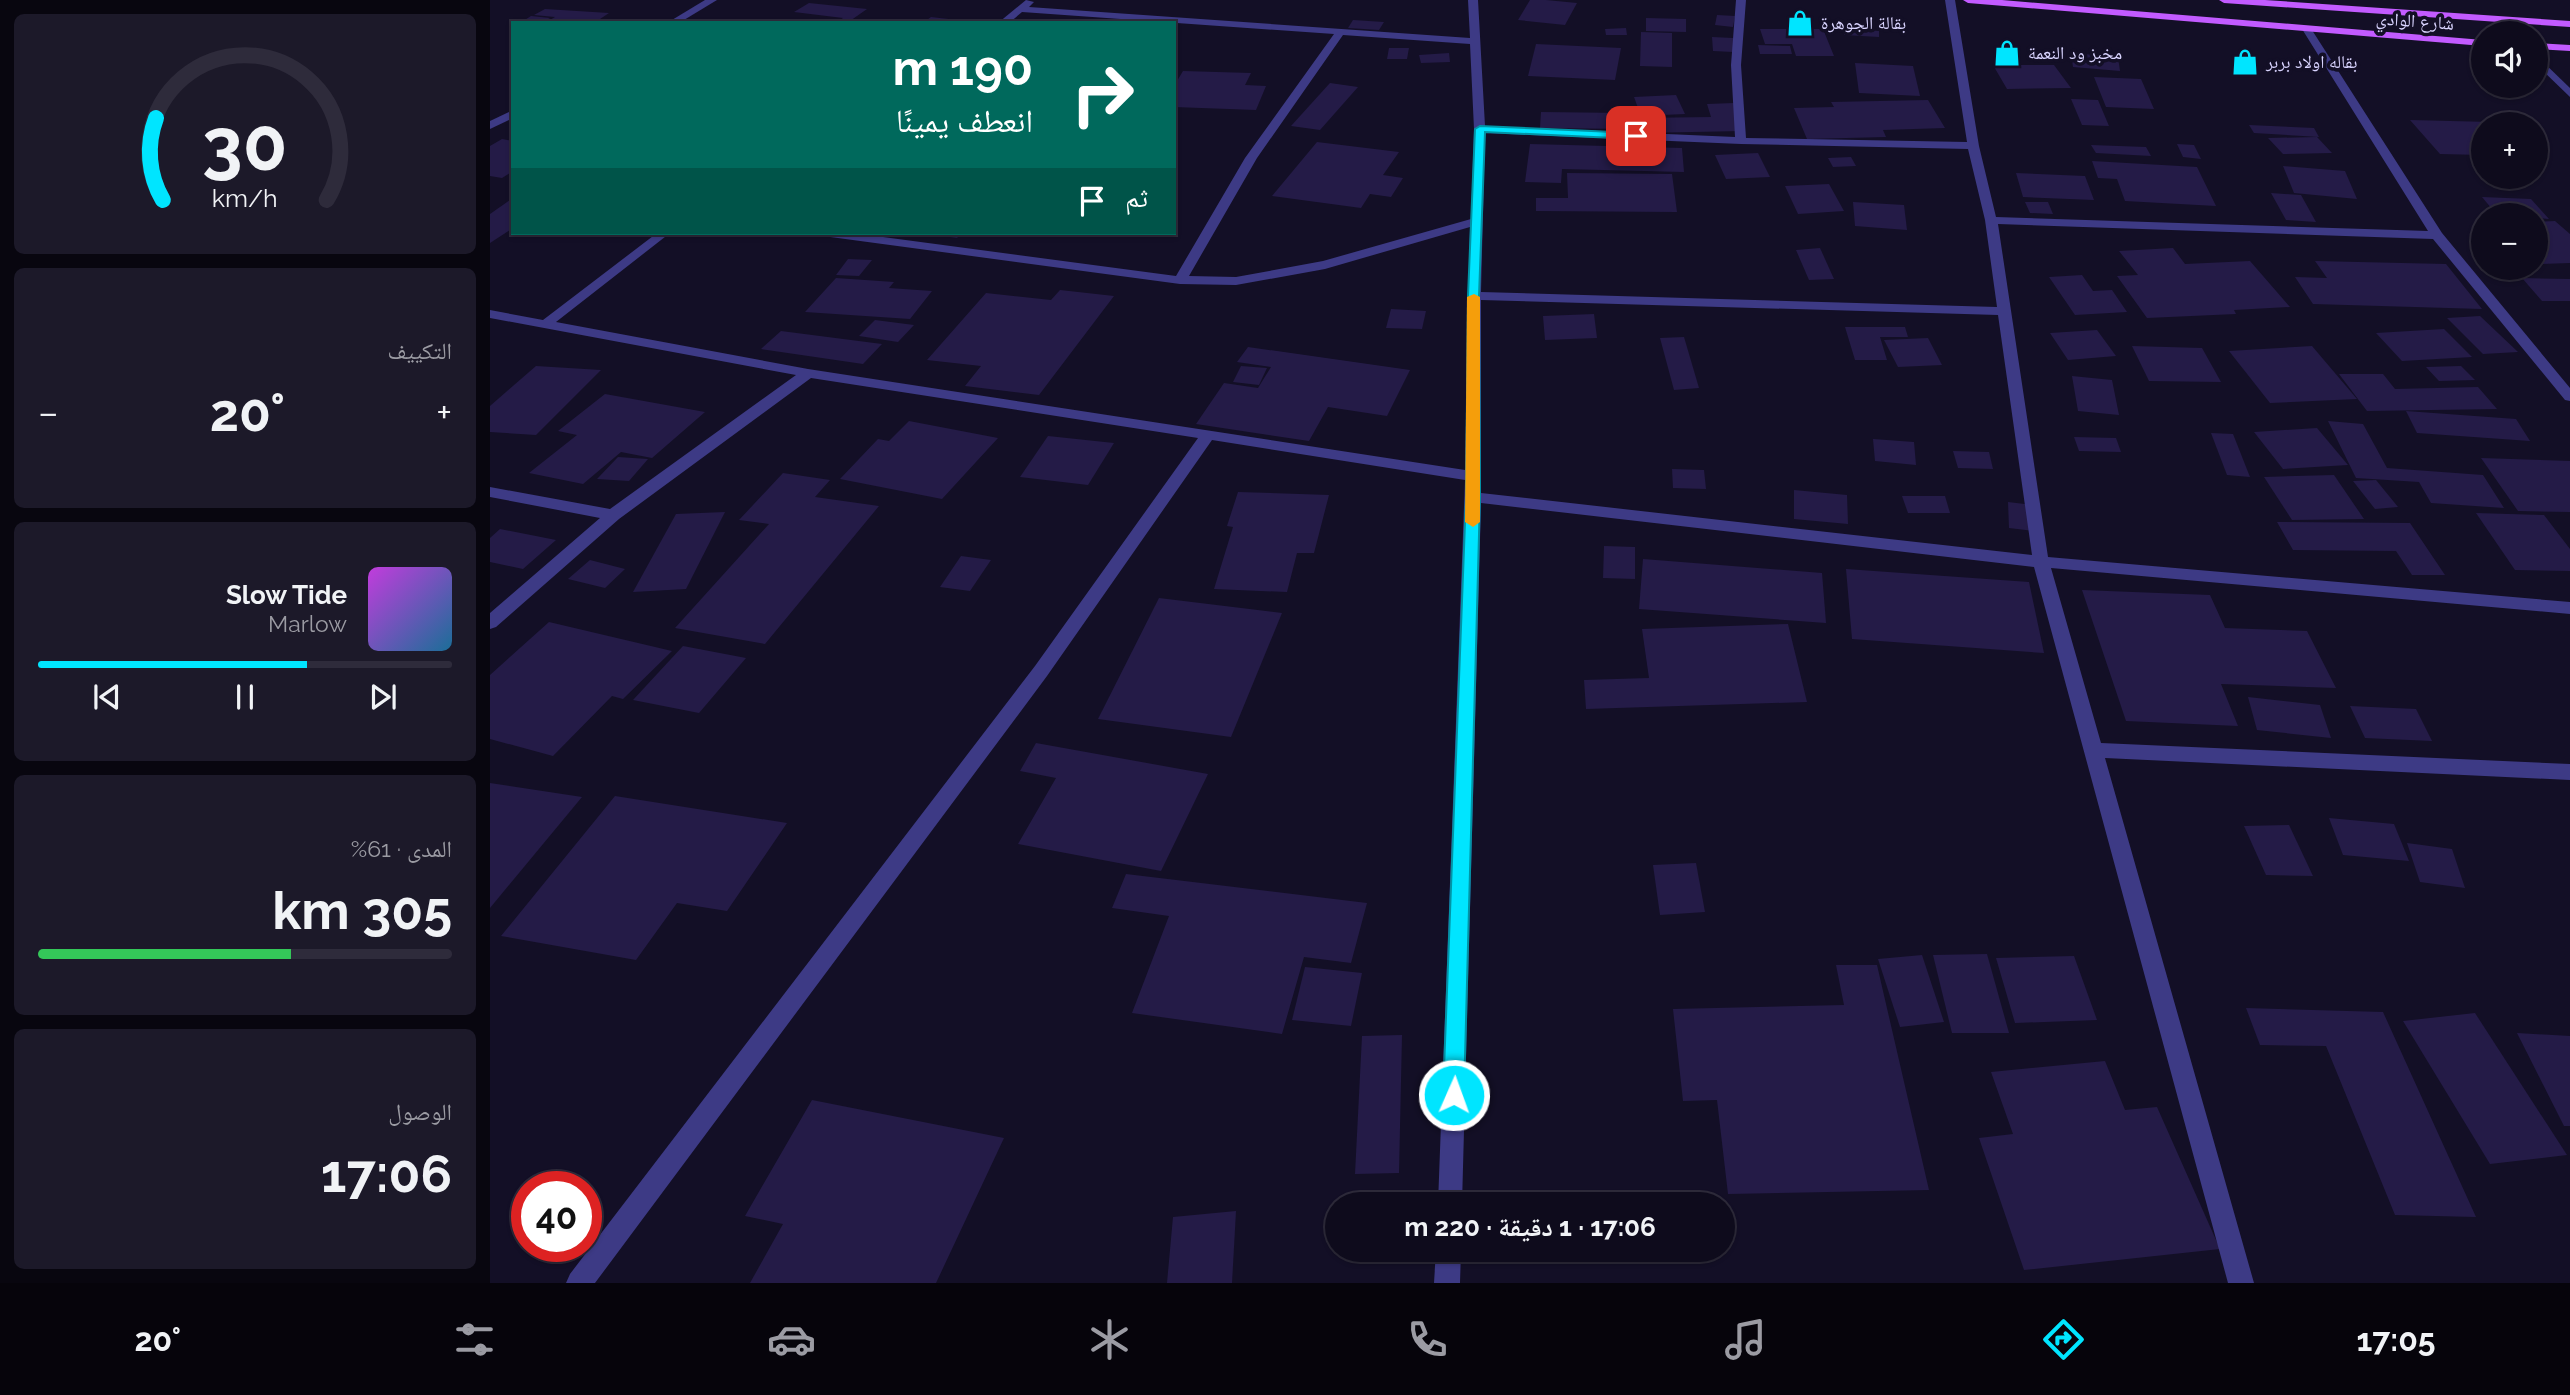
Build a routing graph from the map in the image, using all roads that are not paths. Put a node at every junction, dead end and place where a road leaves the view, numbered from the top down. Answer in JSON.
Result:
{"nodes":[{"id":1,"x":712,"y":0,"type":"edge"},
{"id":2,"x":1031,"y":0,"type":"edge"},
{"id":3,"x":1473,"y":0,"type":"edge"},
{"id":4,"x":1741,"y":0,"type":"edge"},
{"id":5,"x":1950,"y":0,"type":"edge"},
{"id":6,"x":1968,"y":0,"type":"edge"},
{"id":7,"x":2224,"y":0,"type":"edge"},
{"id":8,"x":2329,"y":4,"type":"edge"},
{"id":9,"x":1020,"y":9,"type":"junction"},
{"id":10,"x":675,"y":21,"type":"edge"},
{"id":11,"x":1005,"y":21,"type":"edge"},
{"id":12,"x":2570,"y":24,"type":"edge"},
{"id":13,"x":2307,"y":30,"type":"junction"},
{"id":14,"x":1340,"y":32,"type":"junction"},
{"id":15,"x":1474,"y":41,"type":"junction"},
{"id":16,"x":2471,"y":42,"type":"edge"},
{"id":17,"x":2548,"y":47,"type":"edge"},
{"id":18,"x":2570,"y":48,"type":"edge"},
{"id":19,"x":2548,"y":71,"type":"edge"},
{"id":20,"x":2570,"y":94,"type":"edge"},
{"id":21,"x":509,"y":117,"type":"edge"},
{"id":22,"x":490,"y":126,"type":"edge"},
{"id":23,"x":1480,"y":129,"type":"junction"},
{"id":24,"x":1741,"y":141,"type":"junction"},
{"id":25,"x":1973,"y":146,"type":"junction"},
{"id":26,"x":1991,"y":220,"type":"junction"},
{"id":27,"x":1476,"y":221,"type":"junction"},
{"id":28,"x":660,"y":235,"type":"edge"},
{"id":29,"x":842,"y":235,"type":"edge"},
{"id":30,"x":2437,"y":235,"type":"junction"},
{"id":31,"x":1180,"y":279,"type":"junction"},
{"id":32,"x":1474,"y":296,"type":"junction"},
{"id":33,"x":2005,"y":311,"type":"junction"},
{"id":34,"x":490,"y":314,"type":"edge"},
{"id":35,"x":547,"y":323,"type":"junction"},
{"id":36,"x":808,"y":373,"type":"junction"},
{"id":37,"x":2567,"y":390,"type":"edge"},
{"id":38,"x":1209,"y":434,"type":"junction"},
{"id":39,"x":1473,"y":475,"type":"junction"},
{"id":40,"x":490,"y":492,"type":"edge"},
{"id":41,"x":1473,"y":497,"type":"junction"},
{"id":42,"x":613,"y":515,"type":"junction"},
{"id":43,"x":2041,"y":562,"type":"junction"},
{"id":44,"x":2570,"y":608,"type":"edge"},
{"id":45,"x":490,"y":623,"type":"edge"},
{"id":46,"x":2094,"y":750,"type":"junction"},
{"id":47,"x":2570,"y":772,"type":"edge"},
{"id":48,"x":1450,"y":1192,"type":"edge"},
{"id":49,"x":1448,"y":1262,"type":"edge"},
{"id":50,"x":579,"y":1283,"type":"edge"},
{"id":51,"x":1447,"y":1283,"type":"edge"},
{"id":52,"x":2241,"y":1283,"type":"edge"}],
"edges":[{"from":1,"to":10,"type":"street"},
{"from":2,"to":9,"type":"street"},
{"from":3,"to":15,"type":"street"},
{"from":4,"to":24,"type":"street"},
{"from":5,"to":25,"type":"street"},
{"from":6,"to":13,"type":"main road","name":"شارع الوادي"},
{"from":7,"to":8,"type":"main road","name":"شارع الوادي"},
{"from":8,"to":12,"type":"main road","name":"شارع الوادي"},
{"from":9,"to":11,"type":"street"},
{"from":9,"to":14,"type":"street"},
{"from":13,"to":16,"type":"main road","name":"شارع الوادي"},
{"from":13,"to":30,"type":"street"},
{"from":14,"to":15,"type":"street"},
{"from":14,"to":31,"type":"street"},
{"from":15,"to":23,"type":"street"},
{"from":17,"to":18,"type":"main road"},
{"from":19,"to":20,"type":"street"},
{"from":21,"to":22,"type":"street"},
{"from":23,"to":24,"type":"street"},
{"from":23,"to":27,"type":"street"},
{"from":24,"to":25,"type":"street"},
{"from":25,"to":26,"type":"street"},
{"from":26,"to":30,"type":"street"},
{"from":26,"to":33,"type":"street"},
{"from":27,"to":31,"type":"street"},
{"from":27,"to":32,"type":"street"},
{"from":28,"to":35,"type":"street"},
{"from":29,"to":31,"type":"street"},
{"from":30,"to":37,"type":"street"},
{"from":32,"to":33,"type":"street"},
{"from":32,"to":39,"type":"street"},
{"from":33,"to":43,"type":"street"},
{"from":34,"to":35,"type":"street"},
{"from":35,"to":36,"type":"street"},
{"from":36,"to":38,"type":"street"},
{"from":36,"to":42,"type":"street"},
{"from":38,"to":39,"type":"street"},
{"from":38,"to":50,"type":"street"},
{"from":39,"to":41,"type":"street"},
{"from":40,"to":42,"type":"street"},
{"from":41,"to":43,"type":"street"},
{"from":41,"to":48,"type":"street"},
{"from":42,"to":45,"type":"street"},
{"from":43,"to":44,"type":"street"},
{"from":43,"to":46,"type":"street"},
{"from":46,"to":47,"type":"street"},
{"from":46,"to":52,"type":"street"},
{"from":49,"to":51,"type":"street"}]}
